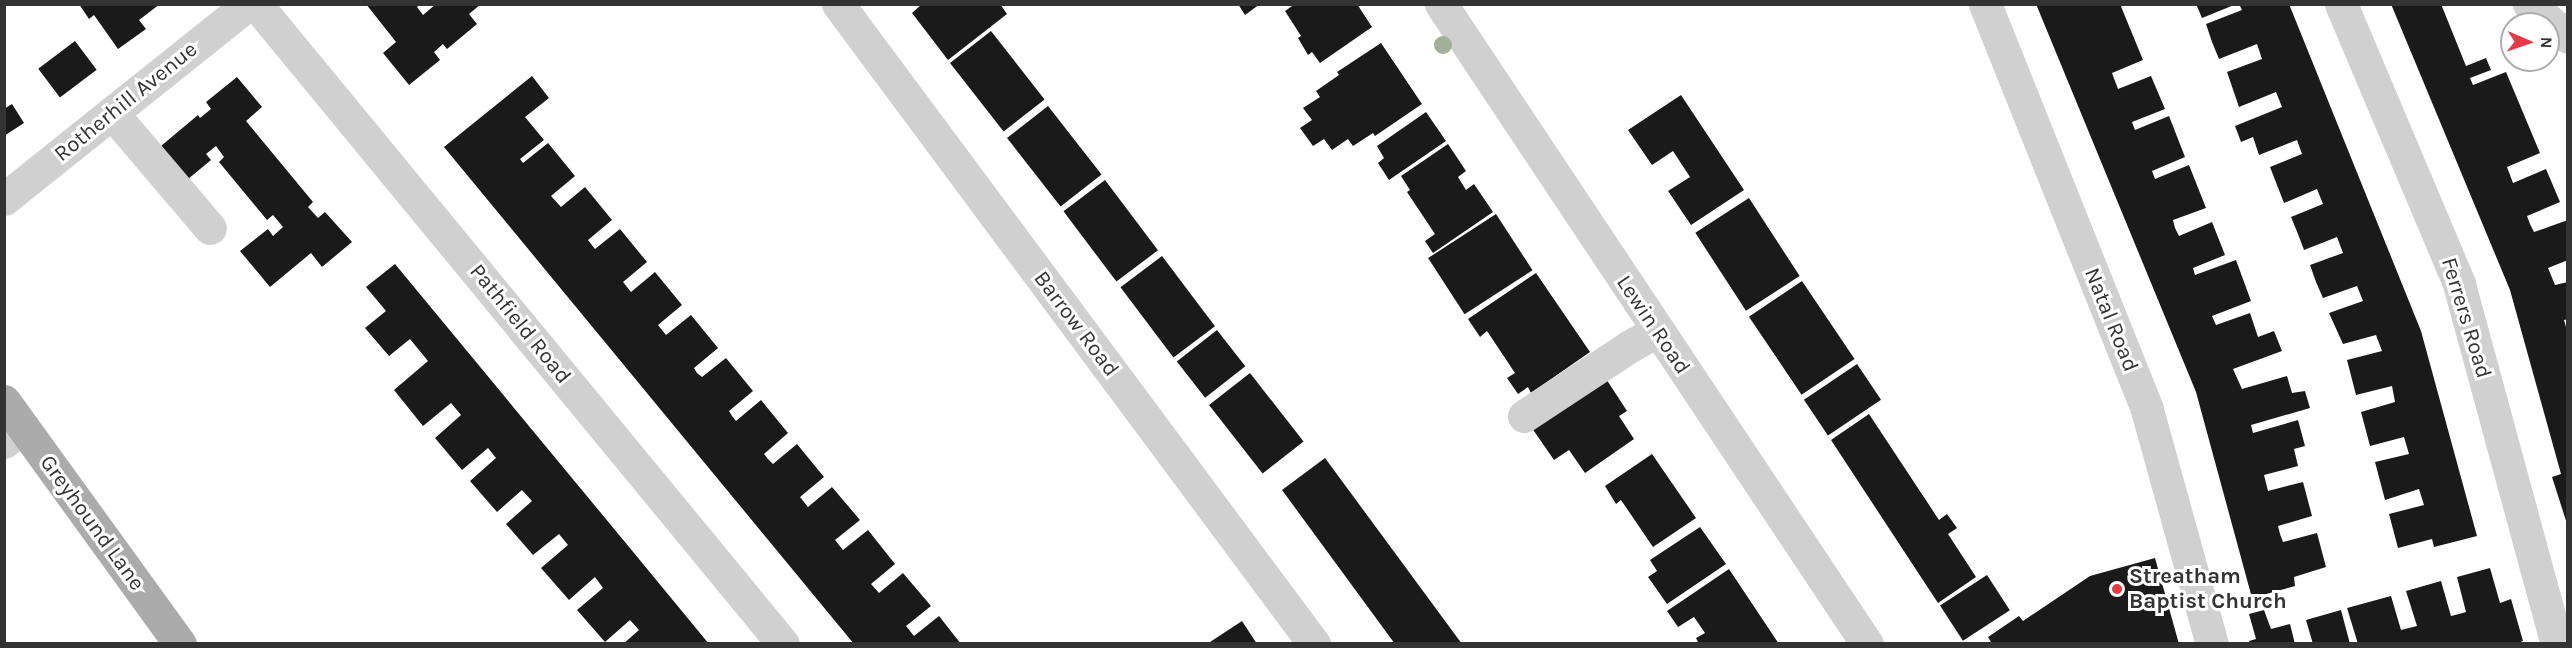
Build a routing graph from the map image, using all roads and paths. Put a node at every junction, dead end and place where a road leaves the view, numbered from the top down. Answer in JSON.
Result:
{"nodes":[{"id":1,"x":248,"y":4,"type":"edge"},
{"id":2,"x":256,"y":4,"type":"edge"},
{"id":3,"x":837,"y":4,"type":"edge"},
{"id":4,"x":1441,"y":4,"type":"edge"},
{"id":5,"x":1984,"y":4,"type":"edge"},
{"id":6,"x":2341,"y":4,"type":"edge"},
{"id":7,"x":2529,"y":4,"type":"edge"},
{"id":8,"x":2568,"y":37,"type":"edge"},
{"id":9,"x":112,"y":113,"type":"junction"},
{"id":10,"x":4,"y":199,"type":"edge"},
{"id":11,"x":210,"y":228,"type":"dead end"},
{"id":12,"x":1657,"y":331,"type":"junction"},
{"id":13,"x":4,"y":401,"type":"edge"},
{"id":14,"x":1524,"y":416,"type":"dead end"},
{"id":15,"x":14,"y":435,"type":"edge"},
{"id":16,"x":180,"y":644,"type":"edge"},
{"id":17,"x":783,"y":644,"type":"edge"},
{"id":18,"x":1314,"y":644,"type":"edge"},
{"id":19,"x":1867,"y":644,"type":"edge"},
{"id":20,"x":2212,"y":644,"type":"edge"},
{"id":21,"x":2557,"y":644,"type":"edge"}],
"edges":[{"from":1,"to":9,"type":"street","name":"Rotherhill Avenue"},
{"from":2,"to":17,"type":"street","name":"Pathfield Road"},
{"from":3,"to":18,"type":"street","name":"Barrow Road"},
{"from":4,"to":12,"type":"street","name":"Lewin Road"},
{"from":5,"to":20,"type":"street","name":"Natal Road"},
{"from":6,"to":21,"type":"street","name":"Ferrers Road"},
{"from":7,"to":8,"type":"street"},
{"from":9,"to":10,"type":"street","name":"Rotherhill Avenue"},
{"from":9,"to":11,"type":"street"},
{"from":12,"to":14,"type":"street"},
{"from":12,"to":19,"type":"street","name":"Lewin Road"},
{"from":13,"to":15,"type":"main road","name":"Greyhound Lane"},
{"from":15,"to":16,"type":"main road","name":"Greyhound Lane"}]}
